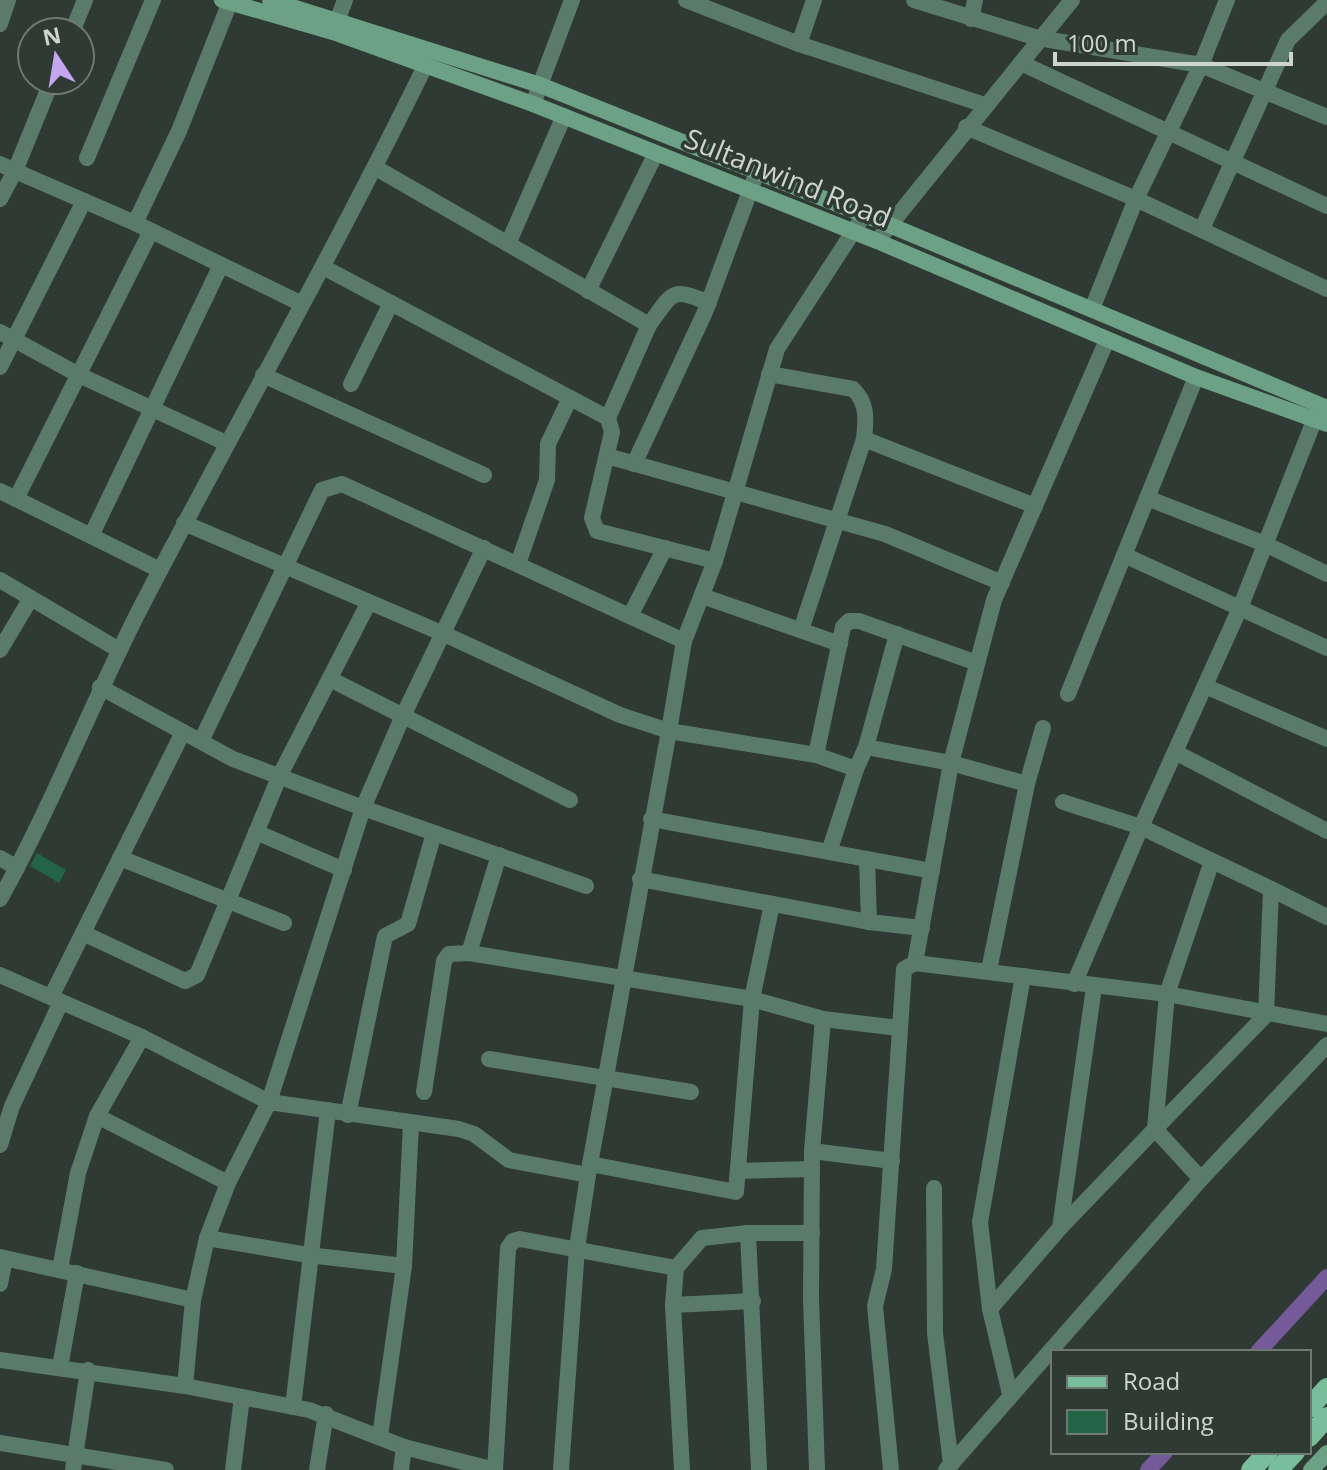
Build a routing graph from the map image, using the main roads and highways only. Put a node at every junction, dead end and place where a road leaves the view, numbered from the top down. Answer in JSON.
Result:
{"nodes":[{"id":1,"x":270,"y":0,"type":"edge"},
{"id":2,"x":226,"y":1,"type":"edge"},
{"id":3,"x":335,"y":27,"type":"junction"},
{"id":4,"x":1327,"y":408,"type":"edge"},
{"id":5,"x":1320,"y":423,"type":"edge"},
{"id":6,"x":1327,"y":1388,"type":"edge"},
{"id":7,"x":1311,"y":1406,"type":"edge"},
{"id":8,"x":1327,"y":1417,"type":"edge"},
{"id":9,"x":1311,"y":1435,"type":"edge"},
{"id":10,"x":1327,"y":1453,"type":"edge"},
{"id":11,"x":1266,"y":1454,"type":"edge"},
{"id":12,"x":1293,"y":1454,"type":"edge"},
{"id":13,"x":1251,"y":1470,"type":"edge"},
{"id":14,"x":1278,"y":1470,"type":"edge"},
{"id":15,"x":1311,"y":1470,"type":"edge"}],
"edges":[{"from":1,"to":3,"type":"main road"},
{"from":2,"to":3,"type":"main road","name":"Sultanwind Road"},
{"from":3,"to":4,"type":"main road"},
{"from":3,"to":5,"type":"main road","name":"Sultanwind Road"},
{"from":6,"to":7,"type":"main road"},
{"from":8,"to":9,"type":"main road"},
{"from":10,"to":15,"type":"main road"},
{"from":11,"to":13,"type":"main road"},
{"from":12,"to":14,"type":"main road"}]}
